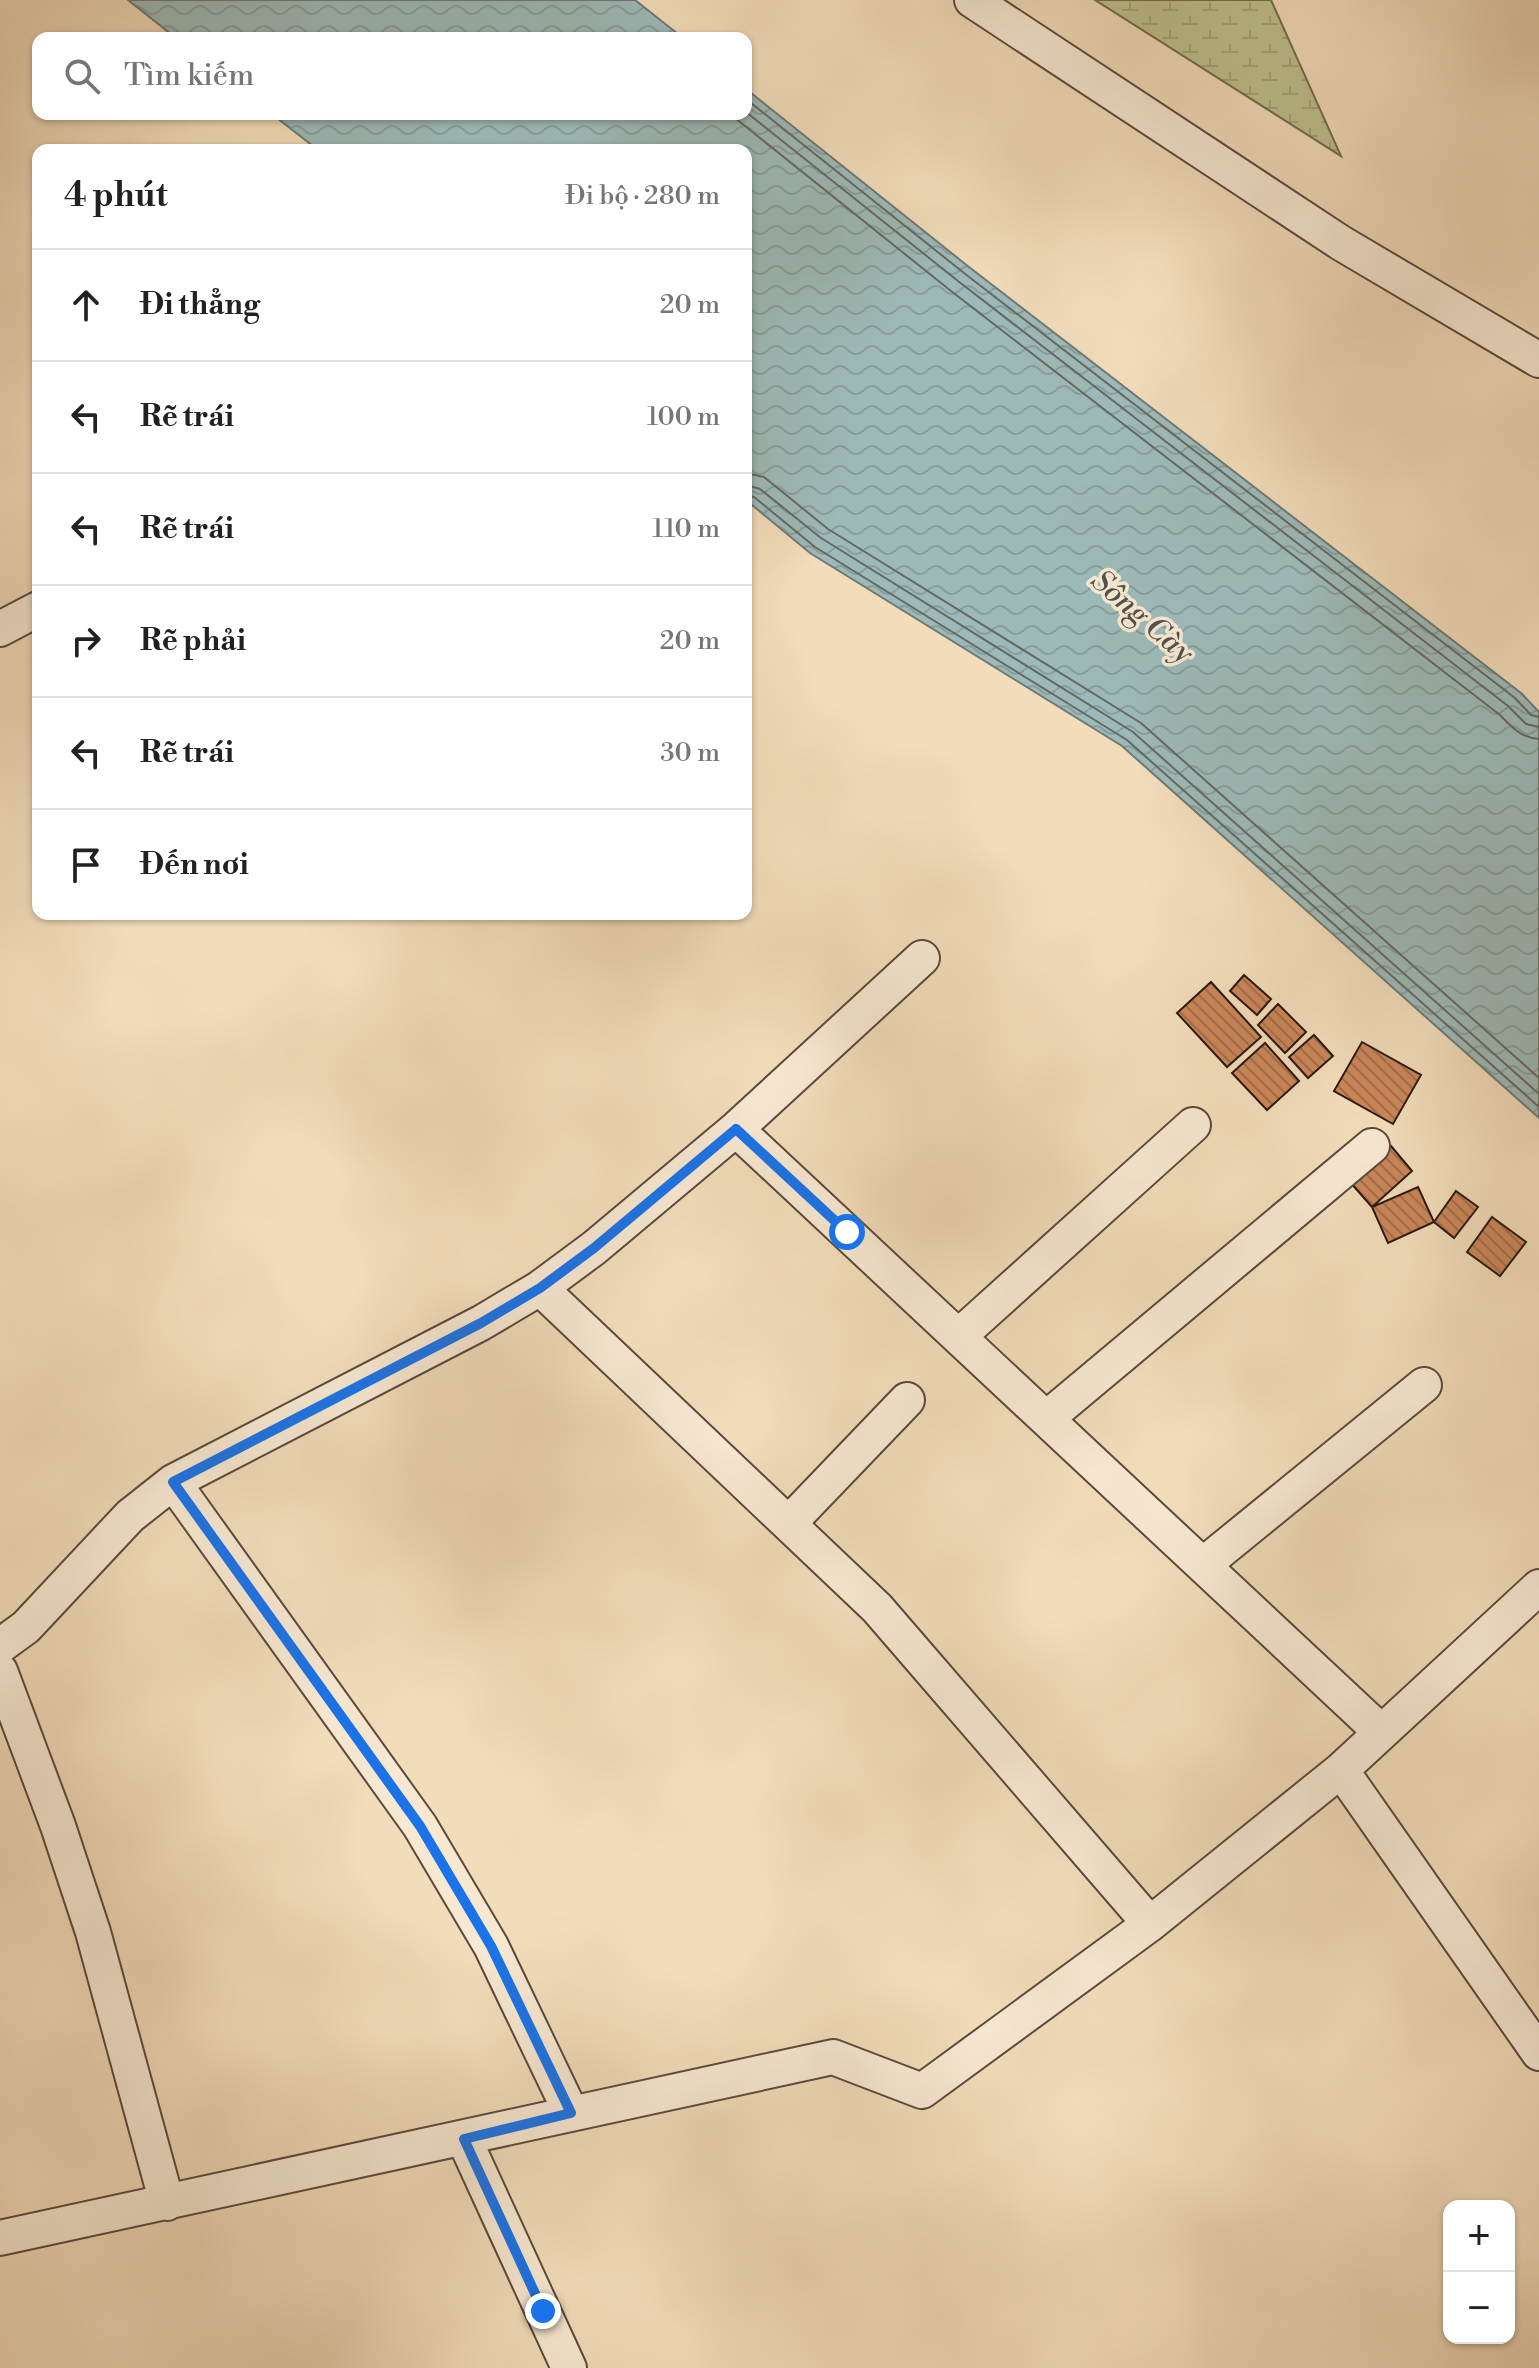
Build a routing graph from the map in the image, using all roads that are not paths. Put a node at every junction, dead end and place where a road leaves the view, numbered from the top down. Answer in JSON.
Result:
{"nodes":[{"id":1,"x":972,"y":0,"type":"edge"},
{"id":2,"x":1539,"y":360,"type":"edge"},
{"id":3,"x":32,"y":612,"type":"edge"},
{"id":4,"x":0,"y":629,"type":"edge"},
{"id":5,"x":922,"y":958,"type":"dead end"},
{"id":6,"x":1193,"y":1125,"type":"dead end"},
{"id":7,"x":736,"y":1129,"type":"junction"},
{"id":8,"x":1372,"y":1146,"type":"dead end"},
{"id":9,"x":540,"y":1288,"type":"junction"},
{"id":10,"x":959,"y":1336,"type":"junction"},
{"id":11,"x":1424,"y":1385,"type":"dead end"},
{"id":12,"x":907,"y":1400,"type":"dead end"},
{"id":13,"x":1047,"y":1418,"type":"junction"},
{"id":14,"x":173,"y":1482,"type":"junction"},
{"id":15,"x":789,"y":1523,"type":"junction"},
{"id":16,"x":1203,"y":1565,"type":"junction"},
{"id":17,"x":1539,"y":1587,"type":"edge"},
{"id":18,"x":0,"y":1646,"type":"edge"},
{"id":19,"x":0,"y":1671,"type":"edge"},
{"id":20,"x":1381,"y":1732,"type":"junction"},
{"id":21,"x":1341,"y":1770,"type":"junction"},
{"id":22,"x":1150,"y":1924,"type":"junction"},
{"id":23,"x":1539,"y":2053,"type":"edge"},
{"id":24,"x":571,"y":2113,"type":"junction"},
{"id":25,"x":464,"y":2139,"type":"junction"},
{"id":26,"x":167,"y":2203,"type":"junction"},
{"id":27,"x":0,"y":2238,"type":"edge"},
{"id":28,"x":569,"y":2368,"type":"edge"}],
"edges":[{"from":1,"to":2,"type":"street"},
{"from":3,"to":4,"type":"street"},
{"from":5,"to":7,"type":"street"},
{"from":6,"to":10,"type":"street"},
{"from":7,"to":9,"type":"street"},
{"from":7,"to":10,"type":"street"},
{"from":8,"to":13,"type":"street"},
{"from":9,"to":14,"type":"street"},
{"from":9,"to":15,"type":"street"},
{"from":10,"to":13,"type":"street"},
{"from":11,"to":16,"type":"street"},
{"from":12,"to":15,"type":"street"},
{"from":13,"to":16,"type":"street"},
{"from":14,"to":18,"type":"street"},
{"from":14,"to":24,"type":"street"},
{"from":15,"to":22,"type":"street"},
{"from":16,"to":20,"type":"street"},
{"from":17,"to":20,"type":"street"},
{"from":19,"to":26,"type":"street"},
{"from":20,"to":21,"type":"street"},
{"from":21,"to":22,"type":"street"},
{"from":21,"to":23,"type":"street"},
{"from":22,"to":24,"type":"street"},
{"from":24,"to":25,"type":"street"},
{"from":25,"to":26,"type":"street"},
{"from":25,"to":28,"type":"street"},
{"from":26,"to":27,"type":"street"}]}
